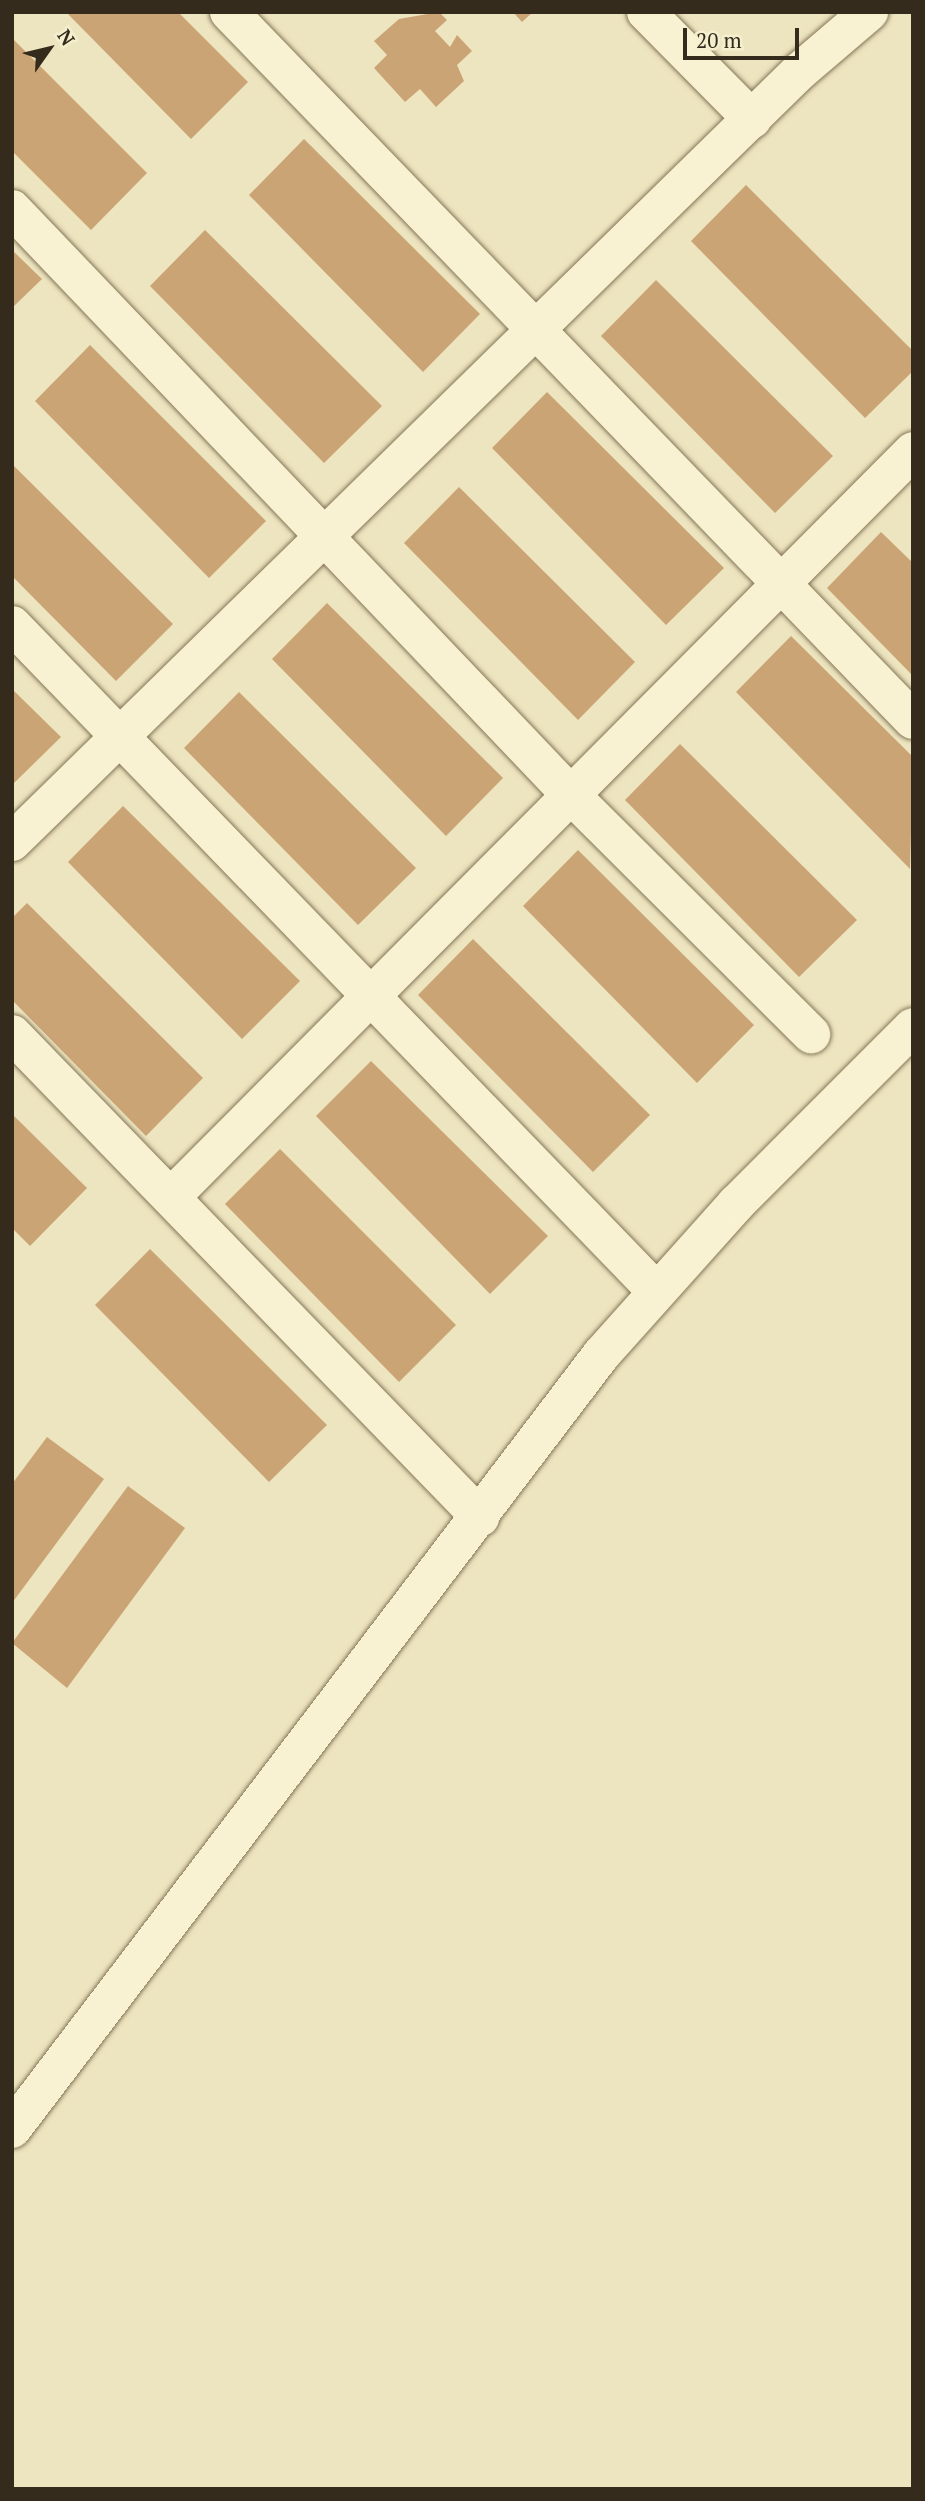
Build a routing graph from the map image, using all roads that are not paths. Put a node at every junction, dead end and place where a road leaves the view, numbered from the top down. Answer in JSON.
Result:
{"nodes":[{"id":1,"x":229,"y":12,"type":"edge"},
{"id":2,"x":646,"y":12,"type":"edge"},
{"id":3,"x":869,"y":12,"type":"edge"},
{"id":4,"x":752,"y":119,"type":"junction"},
{"id":5,"x":12,"y":209,"type":"edge"},
{"id":6,"x":535,"y":329,"type":"junction"},
{"id":7,"x":913,"y":451,"type":"edge"},
{"id":8,"x":322,"y":536,"type":"junction"},
{"id":9,"x":781,"y":584,"type":"junction"},
{"id":10,"x":12,"y":625,"type":"edge"},
{"id":11,"x":913,"y":720,"type":"edge"},
{"id":12,"x":119,"y":735,"type":"junction"},
{"id":13,"x":569,"y":793,"type":"junction"},
{"id":14,"x":12,"y":842,"type":"edge"},
{"id":15,"x":369,"y":993,"type":"junction"},
{"id":16,"x":913,"y":1027,"type":"edge"},
{"id":17,"x":12,"y":1034,"type":"edge"},
{"id":18,"x":811,"y":1034,"type":"dead end"},
{"id":19,"x":171,"y":1197,"type":"junction"},
{"id":20,"x":656,"y":1291,"type":"junction"},
{"id":21,"x":480,"y":1517,"type":"junction"},
{"id":22,"x":12,"y":2129,"type":"edge"}],
"edges":[{"from":1,"to":6,"type":"lane"},
{"from":2,"to":4,"type":"lane"},
{"from":3,"to":4,"type":"lane"},
{"from":4,"to":6,"type":"lane"},
{"from":5,"to":8,"type":"lane"},
{"from":6,"to":8,"type":"lane"},
{"from":6,"to":9,"type":"lane"},
{"from":7,"to":9,"type":"lane"},
{"from":8,"to":12,"type":"lane"},
{"from":8,"to":13,"type":"lane"},
{"from":9,"to":11,"type":"lane"},
{"from":9,"to":13,"type":"lane"},
{"from":10,"to":12,"type":"lane"},
{"from":12,"to":14,"type":"lane"},
{"from":12,"to":15,"type":"lane"},
{"from":13,"to":15,"type":"lane"},
{"from":13,"to":18,"type":"lane"},
{"from":15,"to":19,"type":"lane"},
{"from":15,"to":20,"type":"lane"},
{"from":16,"to":20,"type":"lane"},
{"from":17,"to":19,"type":"lane"},
{"from":19,"to":21,"type":"lane"},
{"from":20,"to":21,"type":"lane"},
{"from":21,"to":22,"type":"lane"}]}
